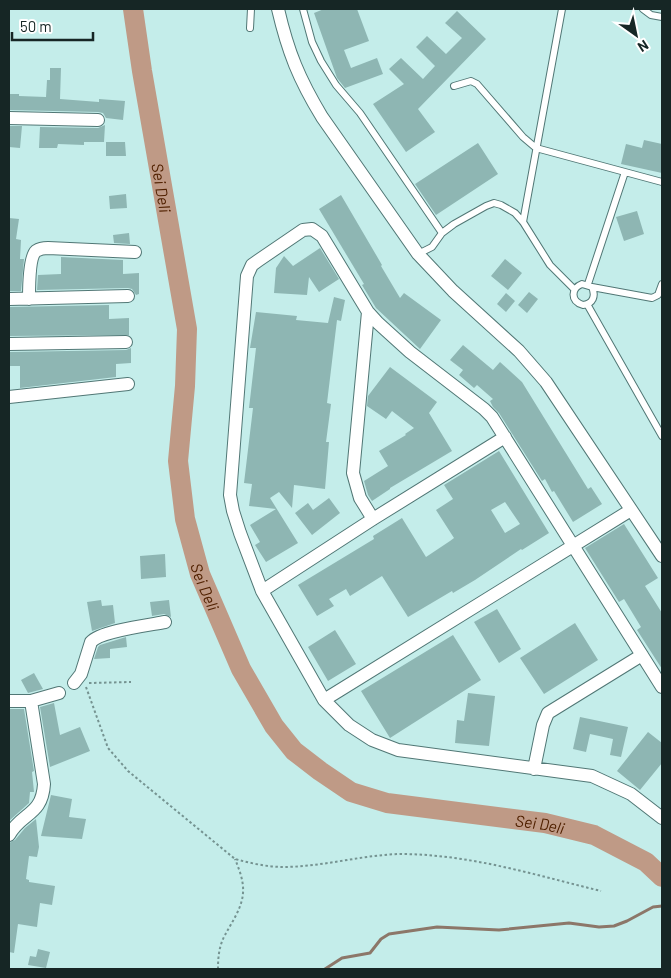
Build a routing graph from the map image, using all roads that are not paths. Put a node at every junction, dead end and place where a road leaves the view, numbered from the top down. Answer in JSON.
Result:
{"nodes":[{"id":1,"x":251,"y":9,"type":"edge"},
{"id":2,"x":278,"y":9,"type":"edge"},
{"id":3,"x":303,"y":9,"type":"edge"},
{"id":4,"x":562,"y":9,"type":"edge"},
{"id":5,"x":643,"y":9,"type":"edge"},
{"id":6,"x":662,"y":17,"type":"edge"},
{"id":7,"x":250,"y":28,"type":"dead end"},
{"id":8,"x":454,"y":86,"type":"dead end"},
{"id":9,"x":9,"y":118,"type":"edge"},
{"id":10,"x":98,"y":120,"type":"dead end"},
{"id":11,"x":536,"y":148,"type":"junction"},
{"id":12,"x":625,"y":172,"type":"junction"},
{"id":13,"x":662,"y":182,"type":"edge"},
{"id":14,"x":522,"y":222,"type":"junction"},
{"id":15,"x":442,"y":233,"type":"junction"},
{"id":16,"x":134,"y":252,"type":"dead end"},
{"id":17,"x":418,"y":254,"type":"junction"},
{"id":18,"x":662,"y":284,"type":"edge"},
{"id":19,"x":590,"y":286,"type":"junction"},
{"id":20,"x":574,"y":289,"type":"junction"},
{"id":21,"x":128,"y":296,"type":"dead end"},
{"id":22,"x":9,"y":299,"type":"edge"},
{"id":23,"x":29,"y":299,"type":"junction"},
{"id":24,"x":587,"y":304,"type":"junction"},
{"id":25,"x":368,"y":312,"type":"junction"},
{"id":26,"x":126,"y":342,"type":"dead end"},
{"id":27,"x":9,"y":344,"type":"edge"},
{"id":28,"x":128,"y":384,"type":"dead end"},
{"id":29,"x":9,"y":397,"type":"edge"},
{"id":30,"x":662,"y":436,"type":"edge"},
{"id":31,"x":505,"y":438,"type":"junction"},
{"id":32,"x":631,"y":510,"type":"junction"},
{"id":33,"x":372,"y":520,"type":"junction"},
{"id":34,"x":573,"y":547,"type":"junction"},
{"id":35,"x":662,"y":556,"type":"edge"},
{"id":36,"x":262,"y":591,"type":"junction"},
{"id":37,"x":165,"y":622,"type":"dead end"},
{"id":38,"x":642,"y":655,"type":"junction"},
{"id":39,"x":74,"y":684,"type":"dead end"},
{"id":40,"x":662,"y":687,"type":"edge"},
{"id":41,"x":58,"y":693,"type":"dead end"},
{"id":42,"x":324,"y":700,"type":"junction"},
{"id":43,"x":9,"y":701,"type":"edge"},
{"id":44,"x":31,"y":701,"type":"junction"},
{"id":45,"x":534,"y":769,"type":"junction"},
{"id":46,"x":662,"y":818,"type":"edge"},
{"id":47,"x":9,"y":835,"type":"edge"}],
"edges":[{"from":1,"to":7,"type":"lane"},
{"from":2,"to":17,"type":"street"},
{"from":3,"to":15,"type":"lane"},
{"from":4,"to":11,"type":"lane"},
{"from":5,"to":6,"type":"lane"},
{"from":8,"to":11,"type":"lane"},
{"from":9,"to":10,"type":"street"},
{"from":11,"to":12,"type":"lane"},
{"from":11,"to":14,"type":"lane"},
{"from":12,"to":13,"type":"lane"},
{"from":12,"to":19,"type":"lane"},
{"from":14,"to":15,"type":"lane"},
{"from":14,"to":20,"type":"lane"},
{"from":15,"to":17,"type":"lane"},
{"from":16,"to":23,"type":"street"},
{"from":17,"to":32,"type":"street"},
{"from":18,"to":19,"type":"lane"},
{"from":19,"to":20,"type":"lane"},
{"from":19,"to":24,"type":"lane"},
{"from":20,"to":24,"type":"lane"},
{"from":21,"to":23,"type":"street"},
{"from":22,"to":23,"type":"street"},
{"from":24,"to":30,"type":"lane"},
{"from":25,"to":31,"type":"street"},
{"from":25,"to":33,"type":"street"},
{"from":25,"to":36,"type":"street"},
{"from":26,"to":27,"type":"street"},
{"from":28,"to":29,"type":"street"},
{"from":31,"to":33,"type":"street"},
{"from":31,"to":34,"type":"street"},
{"from":32,"to":34,"type":"street"},
{"from":32,"to":35,"type":"street"},
{"from":33,"to":36,"type":"street"},
{"from":34,"to":38,"type":"street"},
{"from":34,"to":42,"type":"street"},
{"from":36,"to":42,"type":"street"},
{"from":37,"to":39,"type":"street"},
{"from":38,"to":40,"type":"street"},
{"from":38,"to":45,"type":"street"},
{"from":41,"to":44,"type":"street"},
{"from":42,"to":45,"type":"street"},
{"from":43,"to":44,"type":"street"},
{"from":44,"to":47,"type":"street"},
{"from":45,"to":46,"type":"street"}]}
